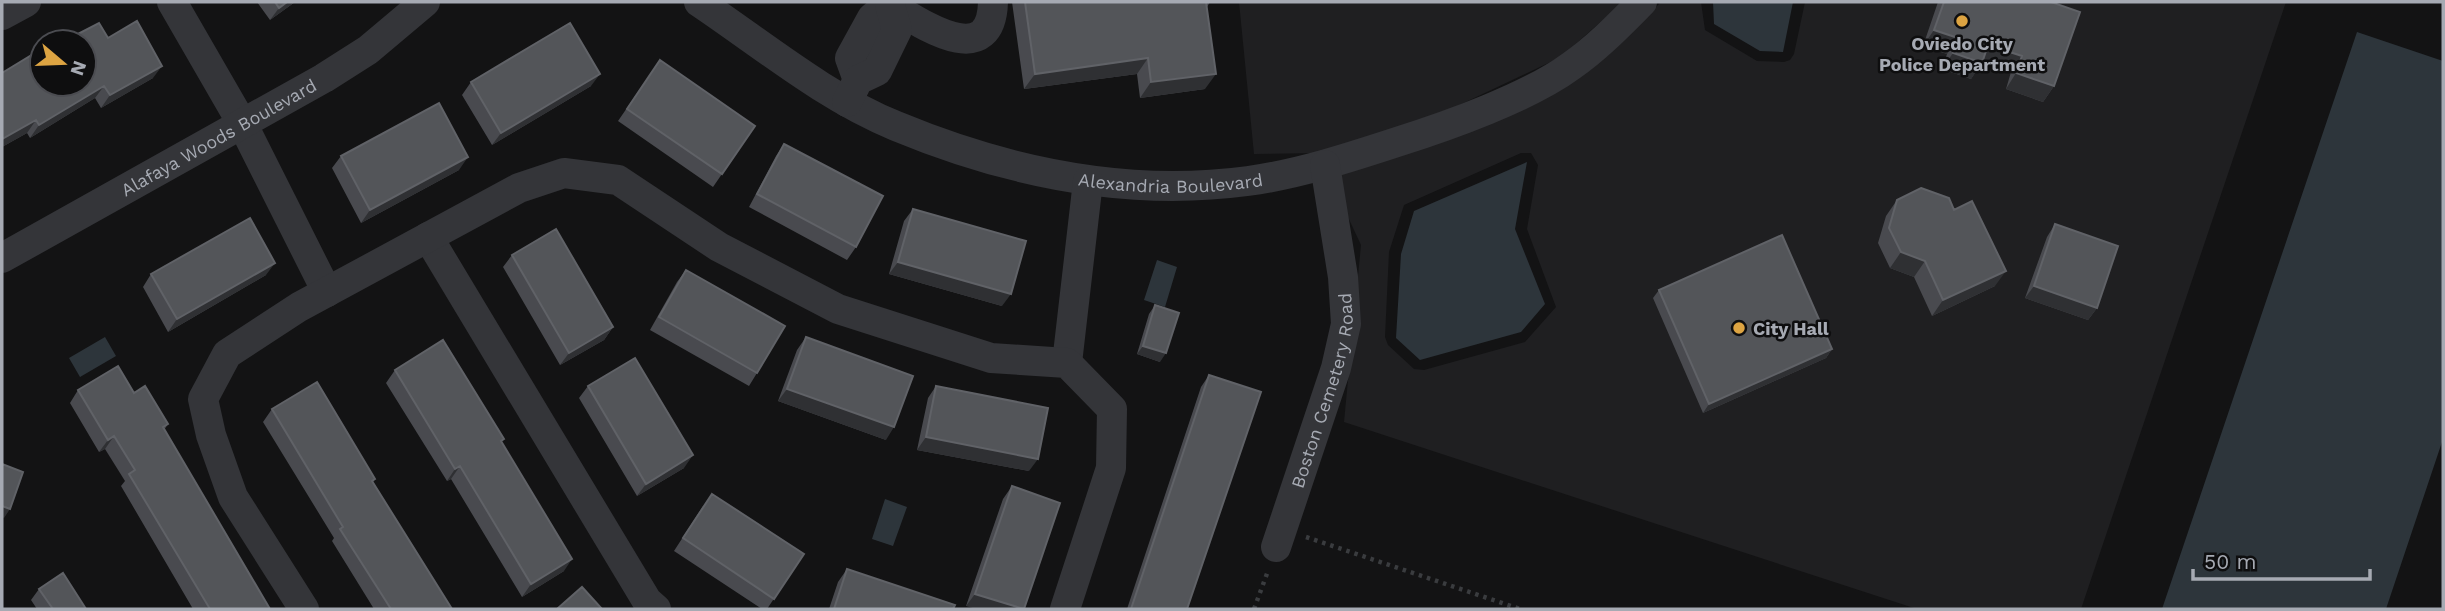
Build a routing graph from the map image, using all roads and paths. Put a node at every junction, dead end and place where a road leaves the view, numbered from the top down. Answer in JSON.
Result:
{"nodes":[{"id":1,"x":26,"y":2,"type":"edge"},
{"id":2,"x":172,"y":2,"type":"edge"},
{"id":3,"x":425,"y":2,"type":"edge"},
{"id":4,"x":699,"y":2,"type":"edge"},
{"id":5,"x":993,"y":2,"type":"edge"},
{"id":6,"x":1642,"y":2,"type":"edge"},
{"id":7,"x":890,"y":3,"type":"edge"},
{"id":8,"x":2,"y":15,"type":"edge"},
{"id":9,"x":853,"y":91,"type":"junction"},
{"id":10,"x":243,"y":125,"type":"junction"},
{"id":11,"x":1325,"y":166,"type":"junction"},
{"id":12,"x":1088,"y":181,"type":"junction"},
{"id":13,"x":428,"y":237,"type":"junction"},
{"id":14,"x":2,"y":258,"type":"edge"},
{"id":15,"x":327,"y":292,"type":"junction"},
{"id":16,"x":1067,"y":363,"type":"junction"},
{"id":17,"x":1279,"y":538,"type":"junction"},
{"id":18,"x":304,"y":609,"type":"edge"},
{"id":19,"x":656,"y":609,"type":"edge"},
{"id":20,"x":1065,"y":609,"type":"edge"},
{"id":21,"x":1254,"y":609,"type":"edge"},
{"id":22,"x":1520,"y":609,"type":"edge"}],
"edges":[{"from":1,"to":8,"type":"street"},
{"from":2,"to":10,"type":"street"},
{"from":3,"to":10,"type":"street","name":"Alafaya Woods Boulevard"},
{"from":4,"to":9,"type":"street","name":"Alexandria Boulevard"},
{"from":5,"to":7,"type":"street"},
{"from":6,"to":11,"type":"street","name":"Alexandria Boulevard"},
{"from":7,"to":9,"type":"street"},
{"from":9,"to":12,"type":"street","name":"Alexandria Boulevard"},
{"from":10,"to":14,"type":"street","name":"Alafaya Woods Boulevard"},
{"from":10,"to":15,"type":"street"},
{"from":11,"to":12,"type":"street","name":"Alexandria Boulevard"},
{"from":11,"to":17,"type":"street","name":"Boston Cemetery Road"},
{"from":12,"to":16,"type":"street"},
{"from":13,"to":15,"type":"street"},
{"from":13,"to":16,"type":"street"},
{"from":13,"to":19,"type":"street"},
{"from":15,"to":18,"type":"street"},
{"from":16,"to":20,"type":"street"},
{"from":17,"to":21,"type":"path"},
{"from":17,"to":22,"type":"path"}]}
